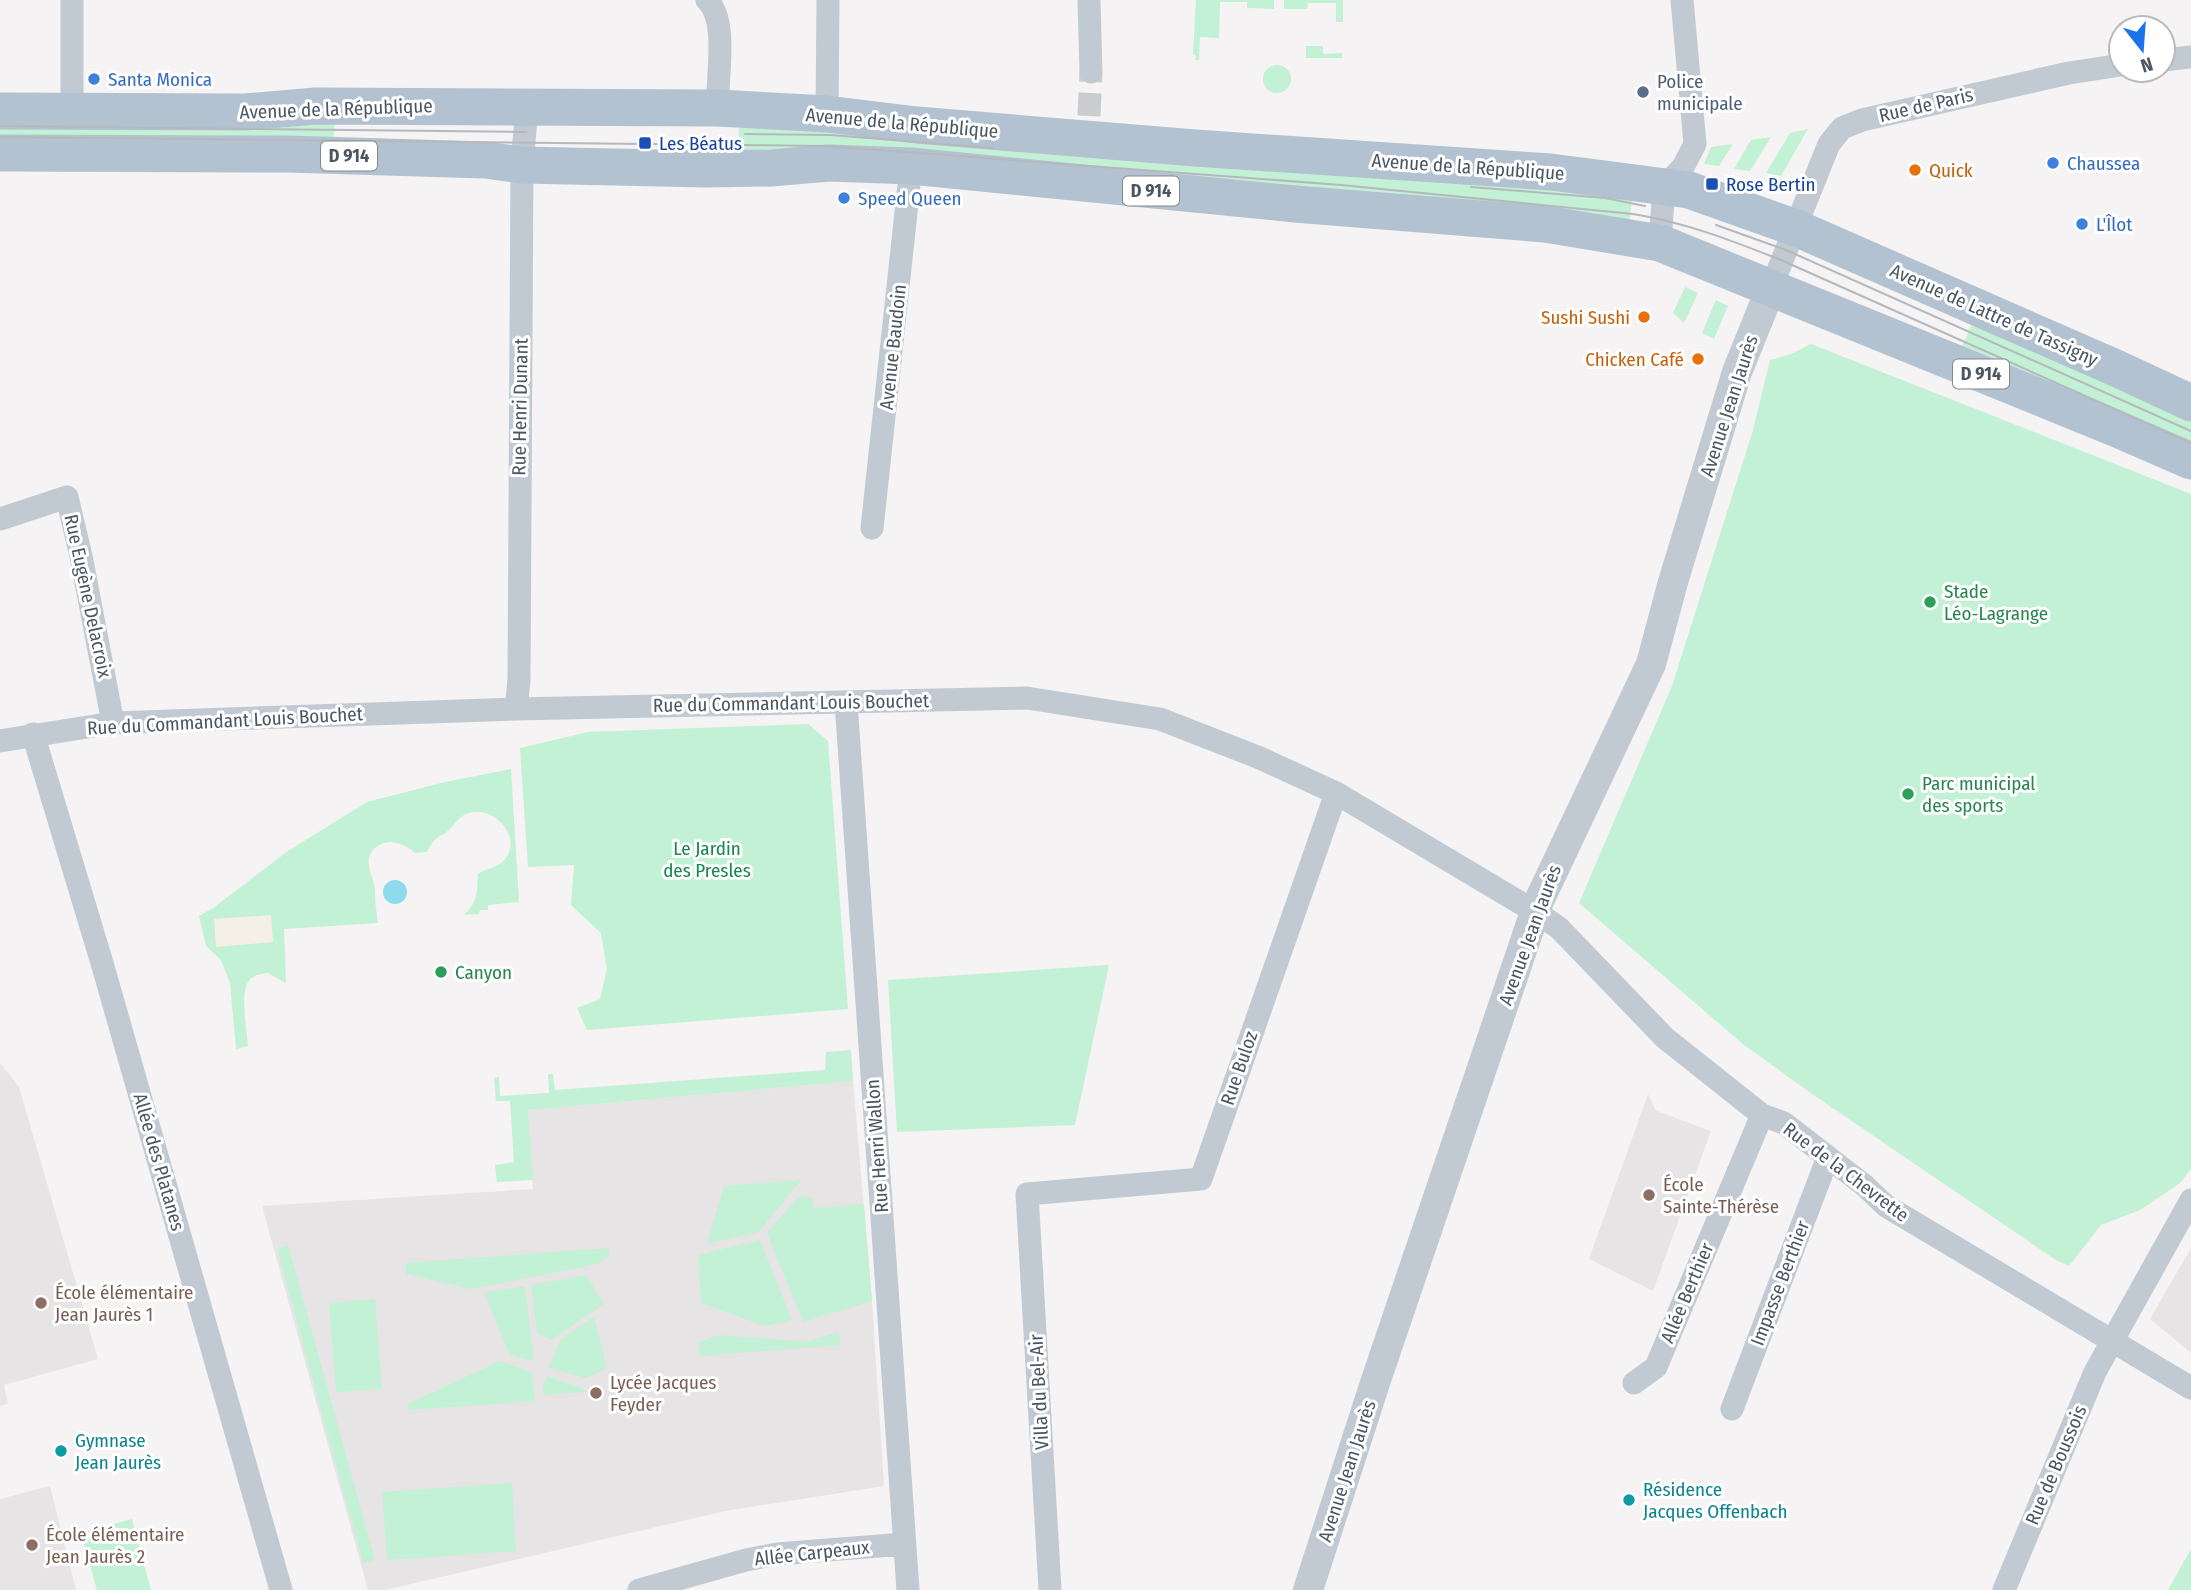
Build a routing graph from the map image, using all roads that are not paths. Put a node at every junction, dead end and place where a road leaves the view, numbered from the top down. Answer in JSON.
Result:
{"nodes":[{"id":1,"x":72,"y":0,"type":"edge"},
{"id":2,"x":708,"y":0,"type":"edge"},
{"id":3,"x":828,"y":0,"type":"edge"},
{"id":4,"x":1089,"y":0,"type":"edge"},
{"id":5,"x":1682,"y":0,"type":"edge"},
{"id":6,"x":2107,"y":67,"type":"edge"},
{"id":7,"x":1091,"y":72,"type":"tunnel mouth"},
{"id":8,"x":527,"y":106,"type":"junction"},
{"id":9,"x":718,"y":108,"type":"junction"},
{"id":10,"x":0,"y":111,"type":"edge"},
{"id":11,"x":72,"y":112,"type":"junction"},
{"id":12,"x":827,"y":114,"type":"junction"},
{"id":13,"x":0,"y":153,"type":"edge"},
{"id":14,"x":522,"y":165,"type":"junction"},
{"id":15,"x":911,"y":166,"type":"junction"},
{"id":16,"x":1664,"y":187,"type":"junction"},
{"id":17,"x":1796,"y":228,"type":"junction"},
{"id":18,"x":1660,"y":243,"type":"junction"},
{"id":19,"x":1771,"y":288,"type":"junction"},
{"id":20,"x":2191,"y":403,"type":"edge"},
{"id":21,"x":2191,"y":461,"type":"edge"},
{"id":22,"x":0,"y":519,"type":"edge"},
{"id":23,"x":872,"y":528,"type":"dead end"},
{"id":24,"x":846,"y":702,"type":"junction"},
{"id":25,"x":516,"y":709,"type":"junction"},
{"id":26,"x":113,"y":723,"type":"junction"},
{"id":27,"x":33,"y":734,"type":"junction"},
{"id":28,"x":0,"y":741,"type":"edge"},
{"id":29,"x":1336,"y":793,"type":"junction"},
{"id":30,"x":1535,"y":911,"type":"junction"},
{"id":31,"x":1762,"y":1115,"type":"junction"},
{"id":32,"x":1828,"y":1157,"type":"junction"},
{"id":33,"x":1027,"y":1194,"type":"joint"},
{"id":34,"x":2191,"y":1200,"type":"edge"},
{"id":35,"x":2112,"y":1341,"type":"junction"},
{"id":36,"x":1634,"y":1383,"type":"dead end"},
{"id":37,"x":2191,"y":1388,"type":"edge"},
{"id":38,"x":1732,"y":1409,"type":"dead end"},
{"id":39,"x":904,"y":1544,"type":"junction"},
{"id":40,"x":281,"y":1590,"type":"edge"},
{"id":41,"x":639,"y":1590,"type":"edge"},
{"id":42,"x":908,"y":1590,"type":"edge"},
{"id":43,"x":1050,"y":1590,"type":"edge"},
{"id":44,"x":1308,"y":1590,"type":"edge"},
{"id":45,"x":2004,"y":1590,"type":"edge"}],
"edges":[{"from":1,"to":11,"type":"street"},
{"from":2,"to":9,"type":"street"},
{"from":3,"to":12,"type":"street"},
{"from":4,"to":7,"type":"street"},
{"from":5,"to":16,"type":"street"},
{"from":6,"to":17,"type":"street","name":"Rue de Paris"},
{"from":8,"to":9,"type":"main road","name":"Avenue de la République"},
{"from":8,"to":11,"type":"main road","name":"Avenue de la République"},
{"from":8,"to":14,"type":"street","name":"Rue Henri Dunant"},
{"from":9,"to":12,"type":"main road","name":"Avenue de la République"},
{"from":10,"to":11,"type":"main road","name":"Avenue de la République"},
{"from":12,"to":16,"type":"main road","name":"Avenue de la République"},
{"from":13,"to":14,"type":"main road","number":"D 914"},
{"from":14,"to":15,"type":"main road","number":"D 914"},
{"from":14,"to":25,"type":"street","name":"Rue Henri Dunant"},
{"from":15,"to":18,"type":"main road","number":"D 914"},
{"from":15,"to":23,"type":"street","name":"Avenue Baudoin"},
{"from":16,"to":17,"type":"main road","name":"Avenue de la République"},
{"from":16,"to":18,"type":"street"},
{"from":17,"to":19,"type":"street"},
{"from":17,"to":20,"type":"main road","name":"Avenue de Lattre de Tassigny"},
{"from":18,"to":19,"type":"main road","number":"D 914"},
{"from":19,"to":21,"type":"main road","number":"D 914"},
{"from":19,"to":30,"type":"street","name":"Avenue Jean Jaurès"},
{"from":22,"to":26,"type":"street","name":"Rue Eugène Delacroix"},
{"from":24,"to":25,"type":"street","name":"Rue du Commandant Louis Bouchet"},
{"from":24,"to":29,"type":"street","name":"Rue du Commandant Louis Bouchet"},
{"from":24,"to":39,"type":"street","name":"Rue Henri Wallon"},
{"from":25,"to":26,"type":"street","name":"Rue du Commandant Louis Bouchet"},
{"from":26,"to":27,"type":"street","name":"Rue du Commandant Louis Bouchet"},
{"from":27,"to":28,"type":"street","name":"Rue du Commandant Louis Bouchet"},
{"from":27,"to":40,"type":"street","name":"Allée des Platanes"},
{"from":29,"to":30,"type":"street","name":"Rue du Commandant Louis Bouchet"},
{"from":29,"to":33,"type":"street","name":"Rue Buloz"},
{"from":30,"to":31,"type":"street","name":"Rue de la Chevrette"},
{"from":30,"to":44,"type":"street","name":"Avenue Jean Jaurès"},
{"from":31,"to":32,"type":"street","name":"Rue de la Chevrette"},
{"from":31,"to":36,"type":"street","name":"Allée Berthier"},
{"from":32,"to":35,"type":"street","name":"Rue de la Chevrette"},
{"from":32,"to":38,"type":"street","name":"Impasse Berthier"},
{"from":33,"to":43,"type":"street","name":"Villa du Bel-Air"},
{"from":34,"to":35,"type":"street","name":"Rue de Boussois"},
{"from":35,"to":37,"type":"street","name":"Rue de la Chevrette"},
{"from":35,"to":45,"type":"street","name":"Rue de Boussois"},
{"from":39,"to":41,"type":"street","name":"Allée Carpeaux"},
{"from":39,"to":42,"type":"street","name":"Rue Henri Wallon"}]}
